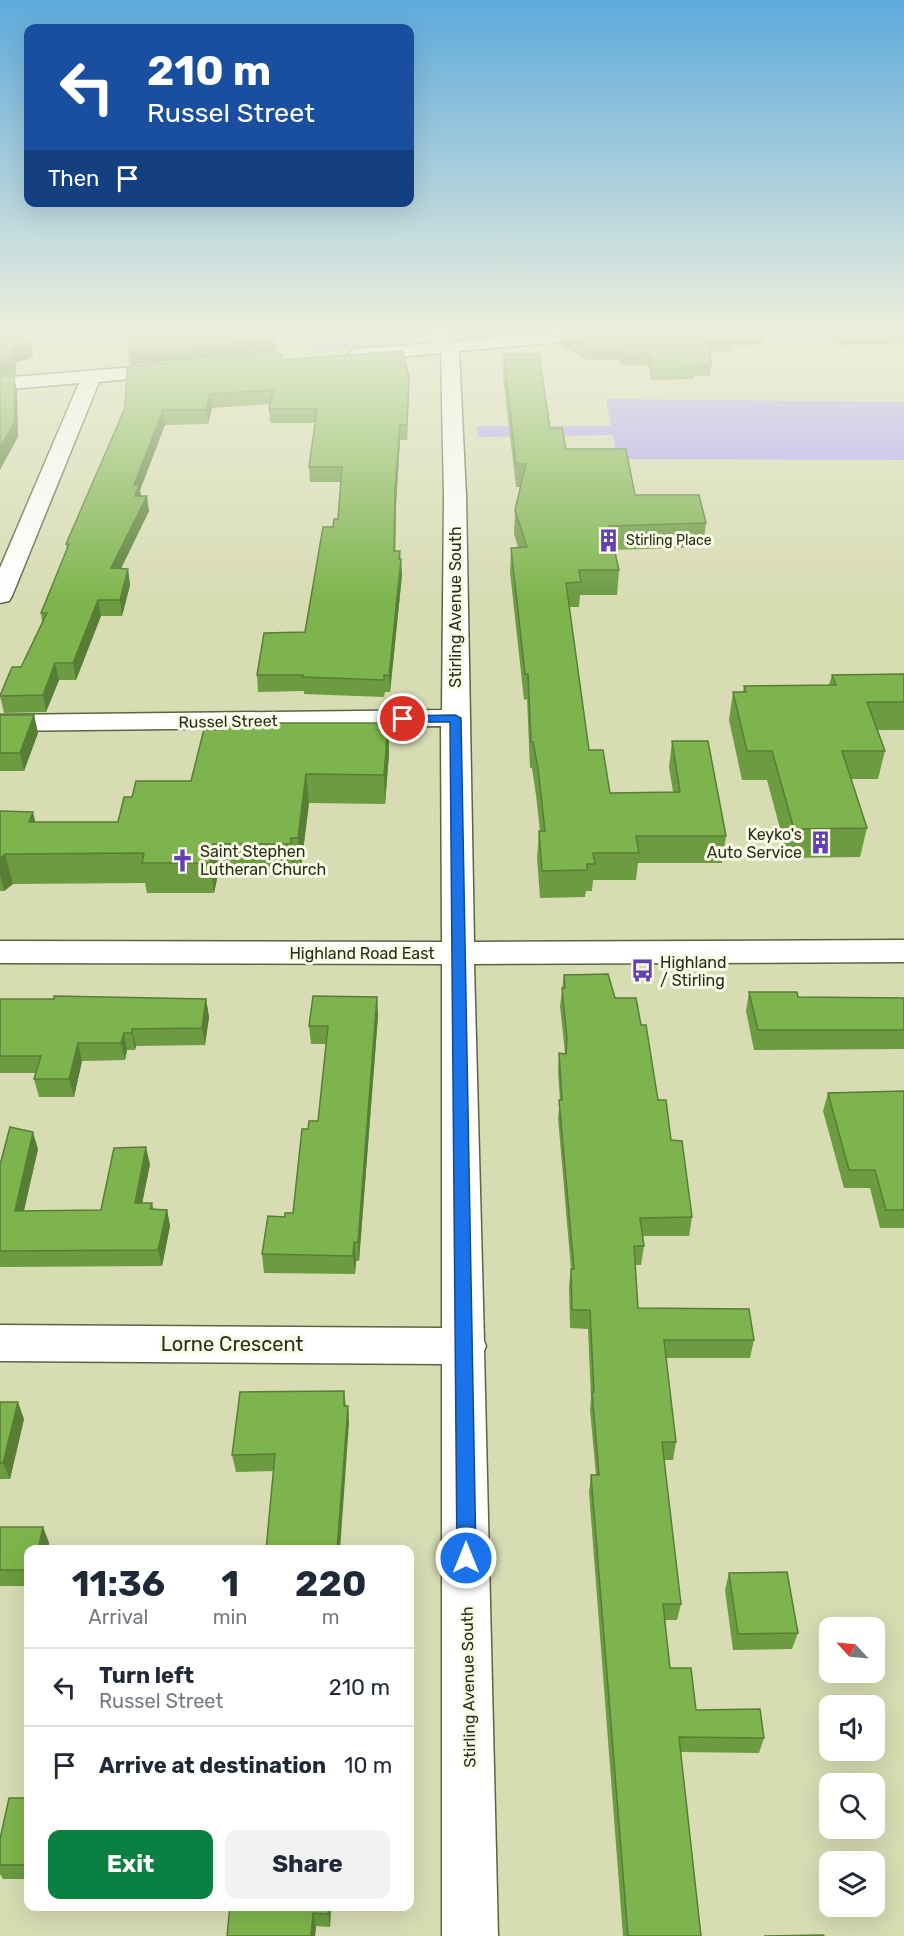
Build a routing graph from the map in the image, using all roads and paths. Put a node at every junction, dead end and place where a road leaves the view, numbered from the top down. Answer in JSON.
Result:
{"nodes":[{"id":1,"x":74,"y":419,"type":"edge"},
{"id":2,"x":452,"y":419,"type":"edge"},
{"id":3,"x":0,"y":596,"type":"edge"},
{"id":4,"x":455,"y":718,"type":"junction"},
{"id":5,"x":0,"y":723,"type":"edge"},
{"id":6,"x":904,"y":951,"type":"edge"},
{"id":7,"x":0,"y":952,"type":"edge"},
{"id":8,"x":459,"y":952,"type":"junction"},
{"id":9,"x":0,"y":1343,"type":"edge"},
{"id":10,"x":465,"y":1346,"type":"junction"},
{"id":11,"x":470,"y":1936,"type":"edge"}],
"edges":[{"from":1,"to":3,"type":"street"},
{"from":2,"to":4,"type":"street","name":"Stirling Avenue South"},
{"from":4,"to":5,"type":"street","name":"Russel Street"},
{"from":4,"to":8,"type":"street","name":"Stirling Avenue South"},
{"from":6,"to":8,"type":"street","name":"Highland Road East"},
{"from":7,"to":8,"type":"street","name":"Highland Road East"},
{"from":8,"to":10,"type":"street","name":"Stirling Avenue South"},
{"from":9,"to":10,"type":"street","name":"Lorne Crescent"},
{"from":10,"to":11,"type":"street","name":"Stirling Avenue South"}]}
